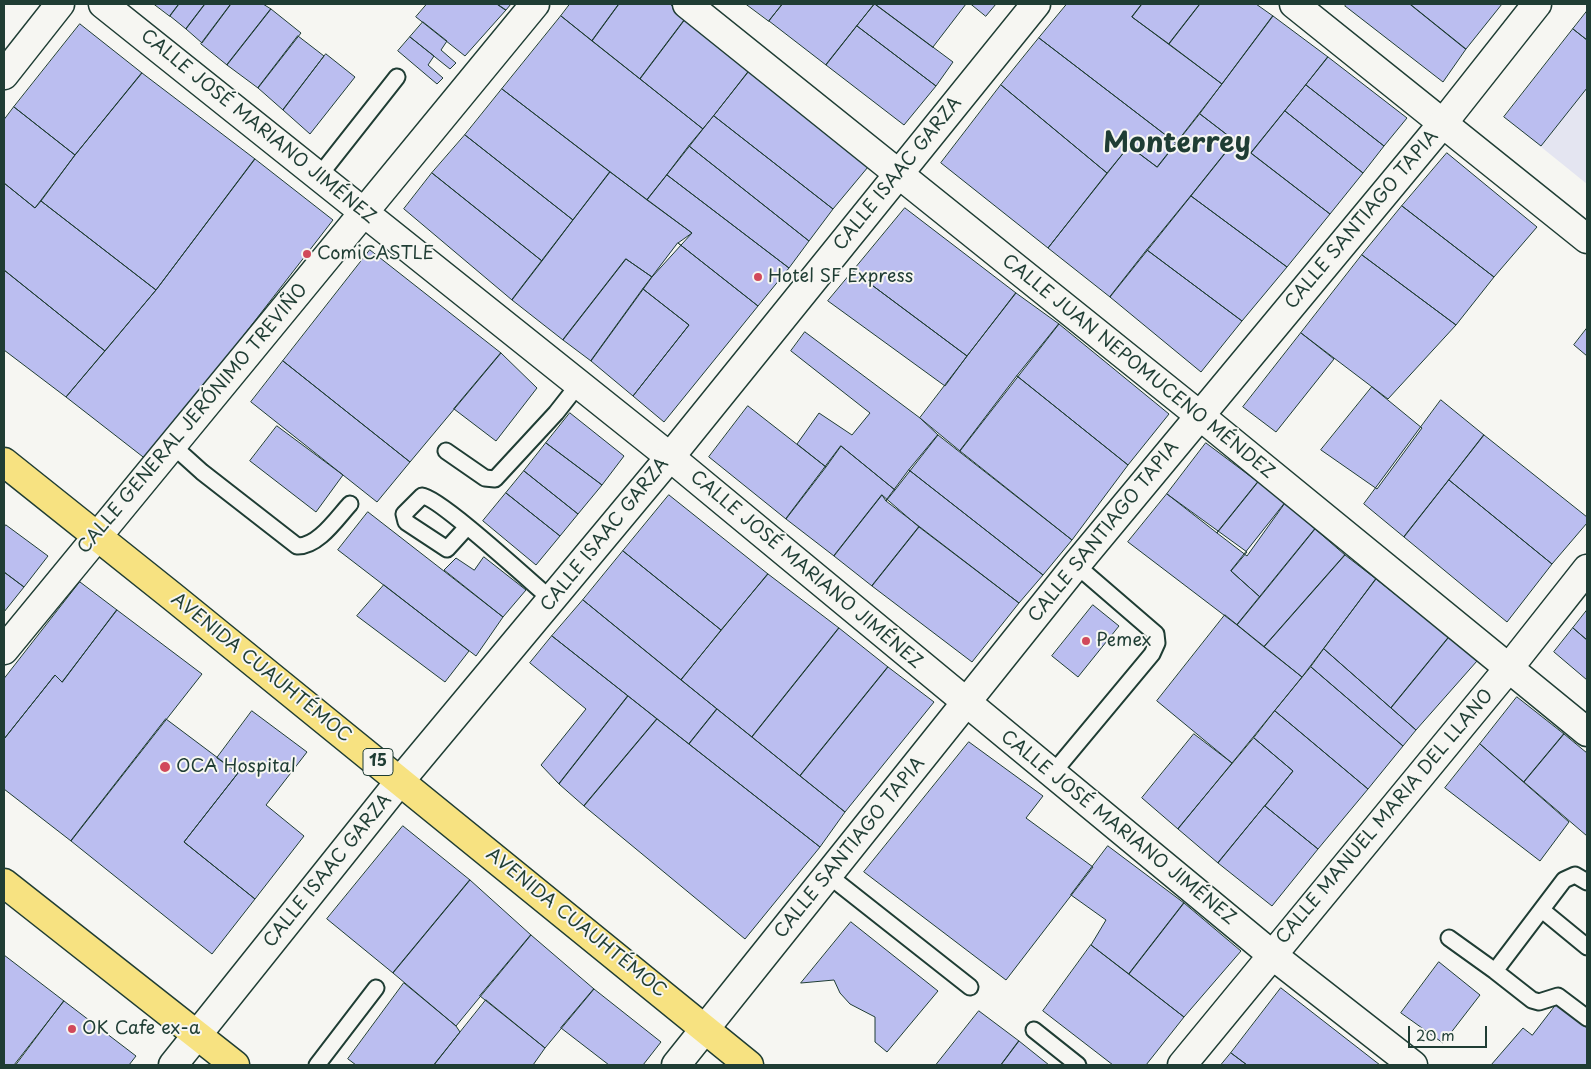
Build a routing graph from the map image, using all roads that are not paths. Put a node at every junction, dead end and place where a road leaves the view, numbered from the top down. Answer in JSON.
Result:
{"nodes":[{"id":1,"x":60,"y":4,"type":"edge"},
{"id":2,"x":103,"y":4,"type":"edge"},
{"id":3,"x":535,"y":4,"type":"edge"},
{"id":4,"x":687,"y":4,"type":"edge"},
{"id":5,"x":1036,"y":4,"type":"edge"},
{"id":6,"x":1294,"y":4,"type":"edge"},
{"id":7,"x":1537,"y":4,"type":"edge"},
{"id":8,"x":4,"y":74,"type":"edge"},
{"id":9,"x":397,"y":77,"type":"dead end"},
{"id":10,"x":1443,"y":123,"type":"junction"},
{"id":11,"x":898,"y":174,"type":"junction"},
{"id":12,"x":319,"y":176,"type":"junction"},
{"id":13,"x":364,"y":213,"type":"junction"},
{"id":14,"x":1587,"y":239,"type":"edge"},
{"id":15,"x":578,"y":385,"type":"junction"},
{"id":16,"x":1199,"y":415,"type":"junction"},
{"id":17,"x":172,"y":445,"type":"junction"},
{"id":18,"x":446,"y":451,"type":"dead end"},
{"id":19,"x":670,"y":457,"type":"junction"},
{"id":20,"x":4,"y":462,"type":"edge"},
{"id":21,"x":350,"y":504,"type":"dead end"},
{"id":22,"x":467,"y":527,"type":"dead end"},
{"id":23,"x":96,"y":535,"type":"junction"},
{"id":24,"x":1076,"y":565,"type":"junction"},
{"id":25,"x":1587,"y":569,"type":"edge"},
{"id":26,"x":552,"y":600,"type":"junction"},
{"id":27,"x":4,"y":650,"type":"edge"},
{"id":28,"x":1508,"y":669,"type":"junction"},
{"id":29,"x":966,"y":703,"type":"junction"},
{"id":30,"x":1587,"y":732,"type":"edge"},
{"id":31,"x":1052,"y":774,"type":"junction"},
{"id":32,"x":400,"y":781,"type":"junction"},
{"id":33,"x":828,"y":875,"type":"junction"},
{"id":34,"x":1587,"y":882,"type":"edge"},
{"id":35,"x":4,"y":883,"type":"edge"},
{"id":36,"x":1542,"y":910,"type":"junction"},
{"id":37,"x":1449,"y":938,"type":"dead end"},
{"id":38,"x":1587,"y":947,"type":"edge"},
{"id":39,"x":1271,"y":954,"type":"junction"},
{"id":40,"x":1495,"y":971,"type":"junction"},
{"id":41,"x":970,"y":987,"type":"dead end"},
{"id":42,"x":376,"y":988,"type":"dead end"},
{"id":43,"x":1587,"y":1018,"type":"edge"},
{"id":44,"x":706,"y":1029,"type":"junction"},
{"id":45,"x":1034,"y":1030,"type":"dead end"},
{"id":46,"x":197,"y":1035,"type":"junction"},
{"id":47,"x":173,"y":1065,"type":"edge"},
{"id":48,"x":234,"y":1065,"type":"edge"},
{"id":49,"x":316,"y":1065,"type":"edge"},
{"id":50,"x":676,"y":1065,"type":"edge"},
{"id":51,"x":749,"y":1065,"type":"edge"},
{"id":52,"x":1078,"y":1065,"type":"edge"},
{"id":53,"x":1182,"y":1065,"type":"edge"},
{"id":54,"x":1413,"y":1065,"type":"edge"}],
"edges":[{"from":1,"to":8,"type":"street"},
{"from":2,"to":12,"type":"street","name":"CALLE JOSÉ MARIANO JIMÉNEZ"},
{"from":3,"to":13,"type":"street","name":"CALLE GENERAL JERÓNIMO TREVIÑO"},
{"from":4,"to":11,"type":"street","name":"CALLE JUAN NEPOMUCENO MÉNDEZ"},
{"from":5,"to":11,"type":"street","name":"CALLE ISAAC GARZA"},
{"from":6,"to":10,"type":"street"},
{"from":7,"to":10,"type":"street","name":"CALLE SANTIAGO TAPIA"},
{"from":9,"to":12,"type":"lane"},
{"from":10,"to":14,"type":"street"},
{"from":10,"to":16,"type":"street","name":"CALLE SANTIAGO TAPIA"},
{"from":11,"to":16,"type":"street","name":"CALLE JUAN NEPOMUCENO MÉNDEZ"},
{"from":11,"to":19,"type":"street","name":"CALLE ISAAC GARZA"},
{"from":12,"to":13,"type":"street","name":"CALLE JOSÉ MARIANO JIMÉNEZ"},
{"from":13,"to":15,"type":"street","name":"CALLE JOSÉ MARIANO JIMÉNEZ"},
{"from":13,"to":17,"type":"street","name":"CALLE GENERAL JERÓNIMO TREVIÑO"},
{"from":15,"to":18,"type":"lane"},
{"from":15,"to":19,"type":"street","name":"CALLE JOSÉ MARIANO JIMÉNEZ"},
{"from":16,"to":24,"type":"street","name":"CALLE SANTIAGO TAPIA"},
{"from":16,"to":28,"type":"street","name":"CALLE JUAN NEPOMUCENO MÉNDEZ"},
{"from":17,"to":21,"type":"lane"},
{"from":17,"to":23,"type":"street","name":"CALLE GENERAL JERÓNIMO TREVIÑO"},
{"from":19,"to":26,"type":"street","name":"CALLE ISAAC GARZA"},
{"from":19,"to":29,"type":"street","name":"CALLE JOSÉ MARIANO JIMÉNEZ"},
{"from":20,"to":23,"type":"highway","name":"AVENIDA CUAUHTÉMOC","number":"15"},
{"from":22,"to":26,"type":"lane"},
{"from":23,"to":27,"type":"street","name":"CALLE GENERAL JERÓNIMO TREVIÑO"},
{"from":23,"to":32,"type":"highway","name":"AVENIDA CUAUHTÉMOC","number":"15"},
{"from":24,"to":29,"type":"street","name":"CALLE SANTIAGO TAPIA"},
{"from":24,"to":31,"type":"lane"},
{"from":25,"to":28,"type":"street","name":"CALLE MANUEL MARIA DEL LLANO"},
{"from":26,"to":32,"type":"street","name":"CALLE ISAAC GARZA"},
{"from":28,"to":30,"type":"street","name":"CALLE JUAN NEPOMUCENO MÉNDEZ"},
{"from":28,"to":39,"type":"street","name":"CALLE MANUEL MARIA DEL LLANO"},
{"from":29,"to":31,"type":"street","name":"CALLE JOSÉ MARIANO JIMÉNEZ"},
{"from":29,"to":33,"type":"street","name":"CALLE SANTIAGO TAPIA"},
{"from":31,"to":39,"type":"street","name":"CALLE JOSÉ MARIANO JIMÉNEZ"},
{"from":32,"to":44,"type":"highway","name":"AVENIDA CUAUHTÉMOC","number":"15"},
{"from":32,"to":46,"type":"street","name":"CALLE ISAAC GARZA"},
{"from":33,"to":41,"type":"lane"},
{"from":33,"to":44,"type":"street","name":"CALLE SANTIAGO TAPIA"},
{"from":34,"to":36,"type":"lane"},
{"from":35,"to":46,"type":"highway"},
{"from":36,"to":38,"type":"lane"},
{"from":36,"to":40,"type":"lane"},
{"from":37,"to":40,"type":"lane"},
{"from":39,"to":53,"type":"street","name":"CALLE MANUEL MARIA DEL LLANO"},
{"from":39,"to":54,"type":"street","name":"CALLE JOSÉ MARIANO JIMÉNEZ"},
{"from":40,"to":43,"type":"lane"},
{"from":42,"to":49,"type":"lane"},
{"from":44,"to":50,"type":"street","name":"CALLE SANTIAGO TAPIA"},
{"from":44,"to":51,"type":"highway","name":"AVENIDA CUAUHTÉMOC","number":"15"},
{"from":45,"to":52,"type":"lane"},
{"from":46,"to":47,"type":"street","name":"CALLE ISAAC GARZA"},
{"from":46,"to":48,"type":"highway"}]}
